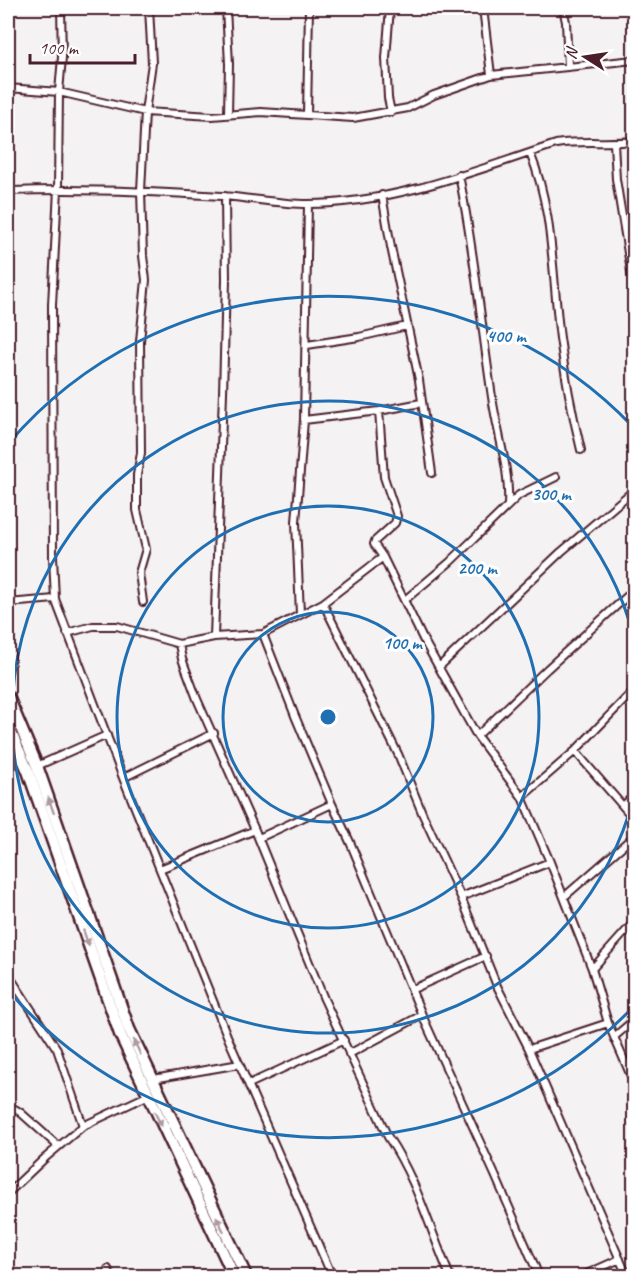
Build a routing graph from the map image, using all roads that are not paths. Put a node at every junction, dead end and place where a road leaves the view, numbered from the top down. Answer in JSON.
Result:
{"nodes":[{"id":1,"x":61,"y":8,"type":"edge"},
{"id":2,"x":149,"y":8,"type":"edge"},
{"id":3,"x":226,"y":8,"type":"edge"},
{"id":4,"x":309,"y":8,"type":"edge"},
{"id":5,"x":390,"y":8,"type":"edge"},
{"id":6,"x":483,"y":8,"type":"edge"},
{"id":7,"x":562,"y":8,"type":"edge"},
{"id":8,"x":634,"y":60,"type":"edge"},
{"id":9,"x":568,"y":66,"type":"junction"},
{"id":10,"x":491,"y":75,"type":"junction"},
{"id":11,"x":8,"y":88,"type":"edge"},
{"id":12,"x":59,"y":92,"type":"junction"},
{"id":13,"x":145,"y":112,"type":"junction"},
{"id":14,"x":391,"y":112,"type":"junction"},
{"id":15,"x":228,"y":114,"type":"junction"},
{"id":16,"x":307,"y":116,"type":"junction"},
{"id":17,"x":634,"y":141,"type":"edge"},
{"id":18,"x":614,"y":143,"type":"junction"},
{"id":19,"x":530,"y":153,"type":"junction"},
{"id":20,"x":459,"y":175,"type":"junction"},
{"id":21,"x":58,"y":189,"type":"junction"},
{"id":22,"x":8,"y":191,"type":"edge"},
{"id":23,"x":141,"y":191,"type":"junction"},
{"id":24,"x":382,"y":195,"type":"junction"},
{"id":25,"x":225,"y":196,"type":"junction"},
{"id":26,"x":308,"y":204,"type":"junction"},
{"id":27,"x":634,"y":290,"type":"edge"},
{"id":28,"x":407,"y":327,"type":"junction"},
{"id":29,"x":307,"y":345,"type":"junction"},
{"id":30,"x":421,"y":403,"type":"junction"},
{"id":31,"x":379,"y":411,"type":"junction"},
{"id":32,"x":304,"y":420,"type":"junction"},
{"id":33,"x":581,"y":450,"type":"dead end"},
{"id":34,"x":432,"y":473,"type":"dead end"},
{"id":35,"x":556,"y":477,"type":"dead end"},
{"id":36,"x":634,"y":490,"type":"edge"},
{"id":37,"x":508,"y":505,"type":"junction"},
{"id":38,"x":383,"y":557,"type":"junction"},
{"id":39,"x":634,"y":590,"type":"edge"},
{"id":40,"x":55,"y":599,"type":"junction"},
{"id":41,"x":406,"y":599,"type":"junction"},
{"id":42,"x":143,"y":602,"type":"dead end"},
{"id":43,"x":8,"y":603,"type":"edge"},
{"id":44,"x":323,"y":603,"type":"junction"},
{"id":45,"x":300,"y":614,"type":"junction"},
{"id":46,"x":67,"y":633,"type":"junction"},
{"id":47,"x":263,"y":634,"type":"junction"},
{"id":48,"x":214,"y":637,"type":"junction"},
{"id":49,"x":178,"y":644,"type":"junction"},
{"id":50,"x":440,"y":666,"type":"junction"},
{"id":51,"x":634,"y":690,"type":"edge"},
{"id":52,"x":8,"y":697,"type":"edge"},
{"id":53,"x":8,"y":726,"type":"edge"},
{"id":54,"x":214,"y":733,"type":"junction"},
{"id":55,"x":107,"y":735,"type":"junction"},
{"id":56,"x":477,"y":736,"type":"junction"},
{"id":57,"x":575,"y":751,"type":"junction"},
{"id":58,"x":37,"y":766,"type":"junction"},
{"id":59,"x":123,"y":778,"type":"junction"},
{"id":60,"x":634,"y":795,"type":"edge"},
{"id":61,"x":522,"y":797,"type":"junction"},
{"id":62,"x":332,"y":804,"type":"junction"},
{"id":63,"x":623,"y":806,"type":"junction"},
{"id":64,"x":634,"y":819,"type":"edge"},
{"id":65,"x":255,"y":830,"type":"junction"},
{"id":66,"x":634,"y":836,"type":"edge"},
{"id":67,"x":57,"y":838,"type":"junction"},
{"id":68,"x":259,"y":838,"type":"junction"},
{"id":69,"x":550,"y":862,"type":"junction"},
{"id":70,"x":160,"y":869,"type":"junction"},
{"id":71,"x":461,"y":897,"type":"junction"},
{"id":72,"x":564,"y":897,"type":"junction"},
{"id":73,"x":634,"y":922,"type":"edge"},
{"id":74,"x":486,"y":957,"type":"junction"},
{"id":75,"x":592,"y":969,"type":"junction"},
{"id":76,"x":8,"y":974,"type":"edge"},
{"id":77,"x":413,"y":989,"type":"junction"},
{"id":78,"x":422,"y":1015,"type":"junction"},
{"id":79,"x":634,"y":1020,"type":"edge"},
{"id":80,"x":608,"y":1023,"type":"junction"},
{"id":81,"x":614,"y":1037,"type":"junction"},
{"id":82,"x":344,"y":1040,"type":"junction"},
{"id":83,"x":529,"y":1049,"type":"junction"},
{"id":84,"x":349,"y":1054,"type":"junction"},
{"id":85,"x":240,"y":1064,"type":"junction"},
{"id":86,"x":153,"y":1080,"type":"junction"},
{"id":87,"x":634,"y":1083,"type":"edge"},
{"id":88,"x":249,"y":1084,"type":"junction"},
{"id":89,"x":159,"y":1091,"type":"junction"},
{"id":90,"x":147,"y":1096,"type":"junction"},
{"id":91,"x":8,"y":1105,"type":"edge"},
{"id":92,"x":83,"y":1126,"type":"junction"},
{"id":93,"x":58,"y":1146,"type":"junction"},
{"id":94,"x":8,"y":1192,"type":"edge"},
{"id":95,"x":620,"y":1259,"type":"junction"},
{"id":96,"x":108,"y":1269,"type":"dead end"},
{"id":97,"x":111,"y":1276,"type":"edge"},
{"id":98,"x":234,"y":1276,"type":"edge"},
{"id":99,"x":246,"y":1276,"type":"edge"},
{"id":100,"x":332,"y":1276,"type":"edge"},
{"id":101,"x":450,"y":1276,"type":"edge"},
{"id":102,"x":539,"y":1276,"type":"edge"},
{"id":103,"x":582,"y":1276,"type":"edge"},
{"id":104,"x":627,"y":1276,"type":"edge"}],
"edges":[{"from":1,"to":12,"type":"street"},
{"from":2,"to":13,"type":"street"},
{"from":3,"to":15,"type":"street"},
{"from":4,"to":16,"type":"street"},
{"from":5,"to":14,"type":"street"},
{"from":6,"to":10,"type":"street"},
{"from":7,"to":9,"type":"street"},
{"from":8,"to":9,"type":"street"},
{"from":9,"to":10,"type":"street"},
{"from":10,"to":14,"type":"street"},
{"from":11,"to":12,"type":"street"},
{"from":12,"to":13,"type":"street"},
{"from":12,"to":21,"type":"street"},
{"from":13,"to":15,"type":"street"},
{"from":13,"to":23,"type":"street"},
{"from":14,"to":16,"type":"street"},
{"from":15,"to":16,"type":"street"},
{"from":17,"to":18,"type":"street"},
{"from":18,"to":19,"type":"street"},
{"from":18,"to":27,"type":"street"},
{"from":19,"to":20,"type":"street"},
{"from":19,"to":33,"type":"street"},
{"from":20,"to":24,"type":"street"},
{"from":20,"to":37,"type":"street"},
{"from":21,"to":22,"type":"street"},
{"from":21,"to":23,"type":"street"},
{"from":21,"to":40,"type":"street"},
{"from":23,"to":25,"type":"street"},
{"from":23,"to":42,"type":"street"},
{"from":24,"to":26,"type":"street"},
{"from":24,"to":28,"type":"street"},
{"from":25,"to":26,"type":"street"},
{"from":25,"to":48,"type":"street"},
{"from":26,"to":29,"type":"street"},
{"from":28,"to":29,"type":"street"},
{"from":28,"to":30,"type":"street"},
{"from":29,"to":32,"type":"street"},
{"from":30,"to":31,"type":"street"},
{"from":30,"to":34,"type":"street"},
{"from":31,"to":32,"type":"street"},
{"from":31,"to":38,"type":"street"},
{"from":32,"to":45,"type":"street"},
{"from":35,"to":37,"type":"street"},
{"from":36,"to":50,"type":"street"},
{"from":37,"to":41,"type":"street"},
{"from":38,"to":41,"type":"street"},
{"from":38,"to":44,"type":"street"},
{"from":39,"to":56,"type":"street"},
{"from":40,"to":43,"type":"street"},
{"from":40,"to":46,"type":"street"},
{"from":41,"to":50,"type":"street"},
{"from":44,"to":45,"type":"street"},
{"from":44,"to":71,"type":"street"},
{"from":45,"to":47,"type":"street"},
{"from":46,"to":49,"type":"street"},
{"from":46,"to":55,"type":"street"},
{"from":47,"to":48,"type":"street"},
{"from":47,"to":62,"type":"street"},
{"from":48,"to":49,"type":"street"},
{"from":49,"to":54,"type":"street"},
{"from":50,"to":56,"type":"street"},
{"from":51,"to":57,"type":"street"},
{"from":52,"to":58,"type":"highway"},
{"from":53,"to":67,"type":"highway"},
{"from":54,"to":59,"type":"street"},
{"from":54,"to":65,"type":"street"},
{"from":55,"to":58,"type":"street"},
{"from":55,"to":59,"type":"street"},
{"from":56,"to":61,"type":"street"},
{"from":57,"to":61,"type":"street"},
{"from":57,"to":63,"type":"street"},
{"from":67,"to":58,"type":"highway","one_way":true},
{"from":59,"to":70,"type":"street"},
{"from":60,"to":63,"type":"street"},
{"from":61,"to":69,"type":"street"},
{"from":62,"to":68,"type":"street"},
{"from":62,"to":77,"type":"street"},
{"from":63,"to":64,"type":"street"},
{"from":65,"to":68,"type":"street"},
{"from":65,"to":70,"type":"street"},
{"from":66,"to":72,"type":"street"},
{"from":86,"to":67,"type":"highway","one_way":true},
{"from":67,"to":90,"type":"highway","one_way":true},
{"from":68,"to":82,"type":"street"},
{"from":69,"to":71,"type":"street"},
{"from":69,"to":72,"type":"street"},
{"from":70,"to":85,"type":"street"},
{"from":71,"to":74,"type":"street"},
{"from":72,"to":75,"type":"street"},
{"from":73,"to":75,"type":"street"},
{"from":74,"to":77,"type":"street"},
{"from":74,"to":83,"type":"street"},
{"from":75,"to":80,"type":"street"},
{"from":76,"to":92,"type":"street"},
{"from":77,"to":78,"type":"street"},
{"from":78,"to":84,"type":"street"},
{"from":78,"to":102,"type":"street"},
{"from":79,"to":81,"type":"street"},
{"from":80,"to":81,"type":"street"},
{"from":80,"to":83,"type":"street"},
{"from":81,"to":87,"type":"street"},
{"from":82,"to":84,"type":"street"},
{"from":82,"to":88,"type":"street"},
{"from":83,"to":95,"type":"street"},
{"from":84,"to":101,"type":"street"},
{"from":85,"to":86,"type":"street"},
{"from":85,"to":88,"type":"street"},
{"from":86,"to":89,"type":"highway"},
{"from":88,"to":100,"type":"street"},
{"from":89,"to":90,"type":"street"},
{"from":99,"to":89,"type":"highway","one_way":true},
{"from":90,"to":92,"type":"street"},
{"from":90,"to":98,"type":"highway","one_way":true},
{"from":91,"to":93,"type":"street"},
{"from":92,"to":93,"type":"street"},
{"from":93,"to":94,"type":"street"},
{"from":95,"to":103,"type":"street"},
{"from":95,"to":104,"type":"street"},
{"from":96,"to":97,"type":"street"}]}
